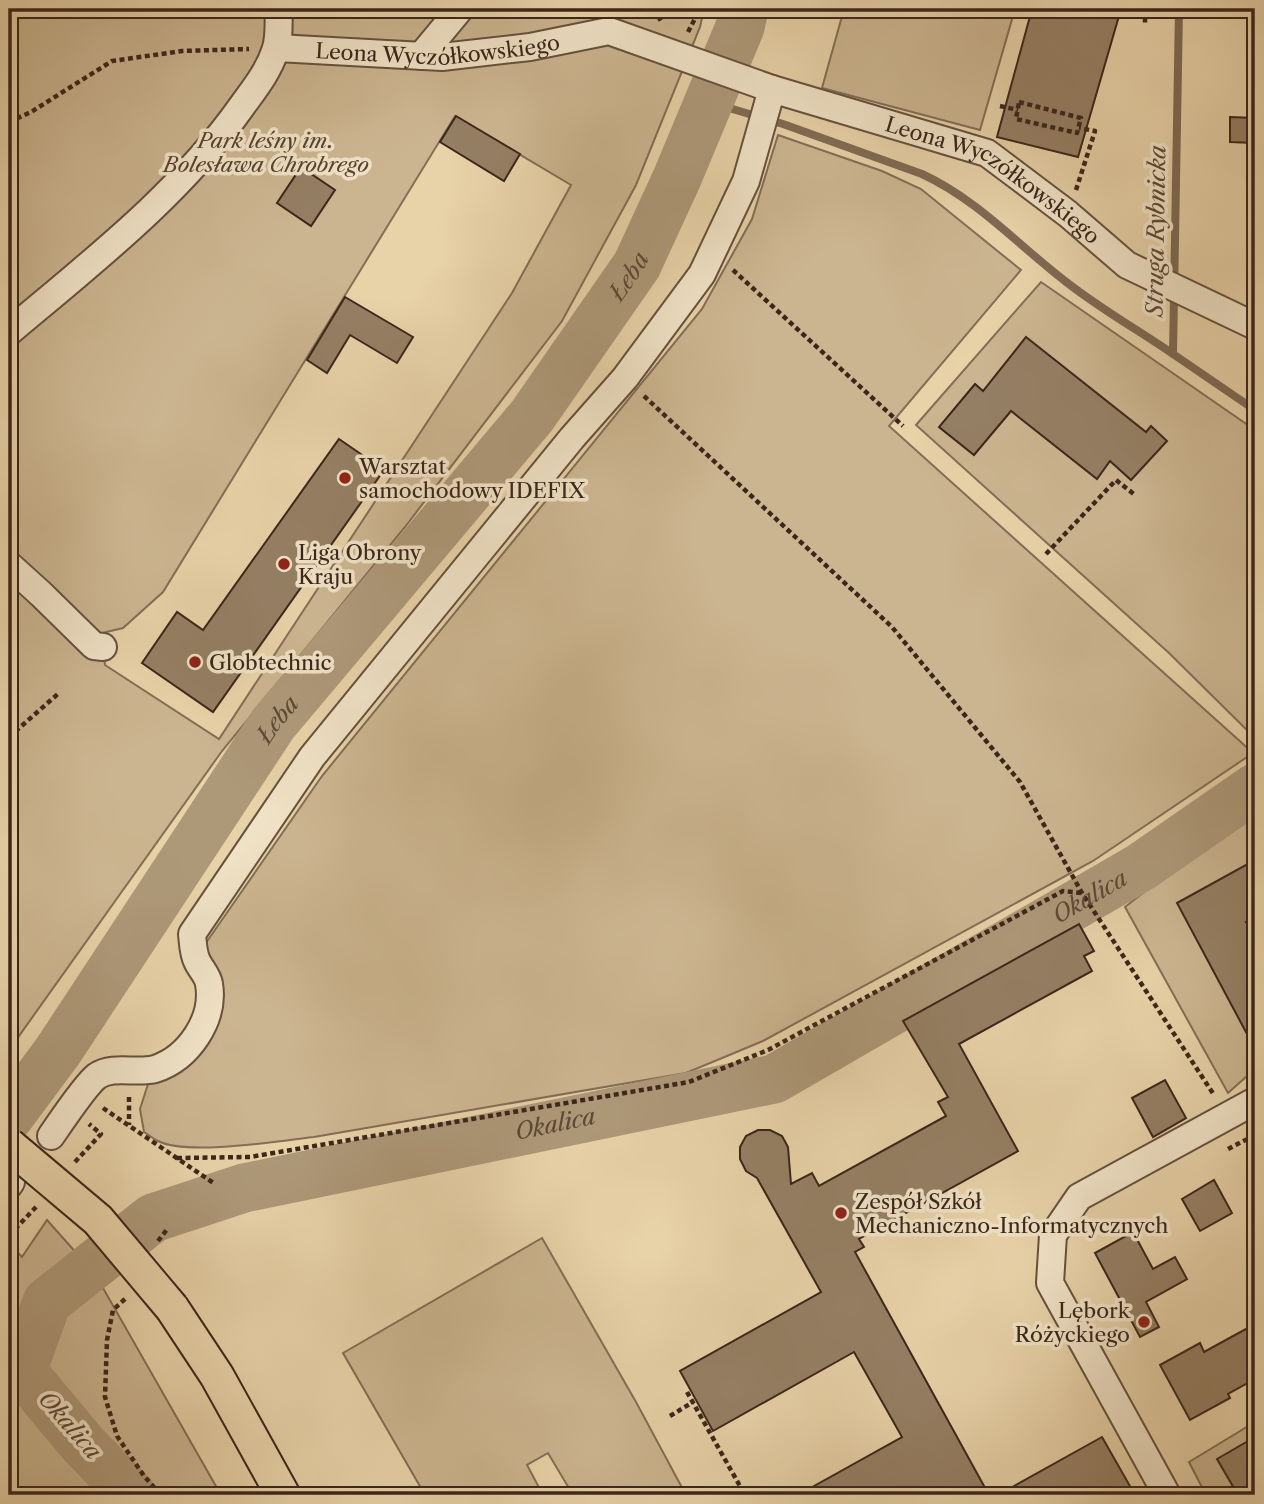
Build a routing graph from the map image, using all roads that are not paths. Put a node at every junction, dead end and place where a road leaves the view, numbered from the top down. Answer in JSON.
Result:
{"nodes":[{"id":1,"x":279,"y":9,"type":"edge"},
{"id":2,"x":460,"y":9,"type":"edge"},
{"id":3,"x":277,"y":48,"type":"junction"},
{"id":4,"x":421,"y":56,"type":"junction"},
{"id":5,"x":766,"y":109,"type":"junction"},
{"id":6,"x":1255,"y":326,"type":"edge"},
{"id":7,"x":9,"y":332,"type":"edge"},
{"id":8,"x":9,"y":565,"type":"edge"},
{"id":9,"x":103,"y":648,"type":"dead end"},
{"id":10,"x":1255,"y":1101,"type":"edge"},
{"id":11,"x":51,"y":1136,"type":"dead end"},
{"id":12,"x":9,"y":1145,"type":"edge"},
{"id":13,"x":283,"y":1495,"type":"edge"},
{"id":14,"x":1167,"y":1495,"type":"edge"}],
"edges":[{"from":1,"to":3,"type":"street"},
{"from":2,"to":4,"type":"street"},
{"from":3,"to":4,"type":"street","name":"Leona Wyczółkowskiego"},
{"from":3,"to":7,"type":"street"},
{"from":4,"to":5,"type":"street","name":"Leona Wyczółkowskiego"},
{"from":5,"to":6,"type":"street","name":"Leona Wyczółkowskiego"},
{"from":5,"to":11,"type":"street"},
{"from":8,"to":9,"type":"street"},
{"from":10,"to":14,"type":"street"},
{"from":12,"to":13,"type":"main road","bridge":true}]}
